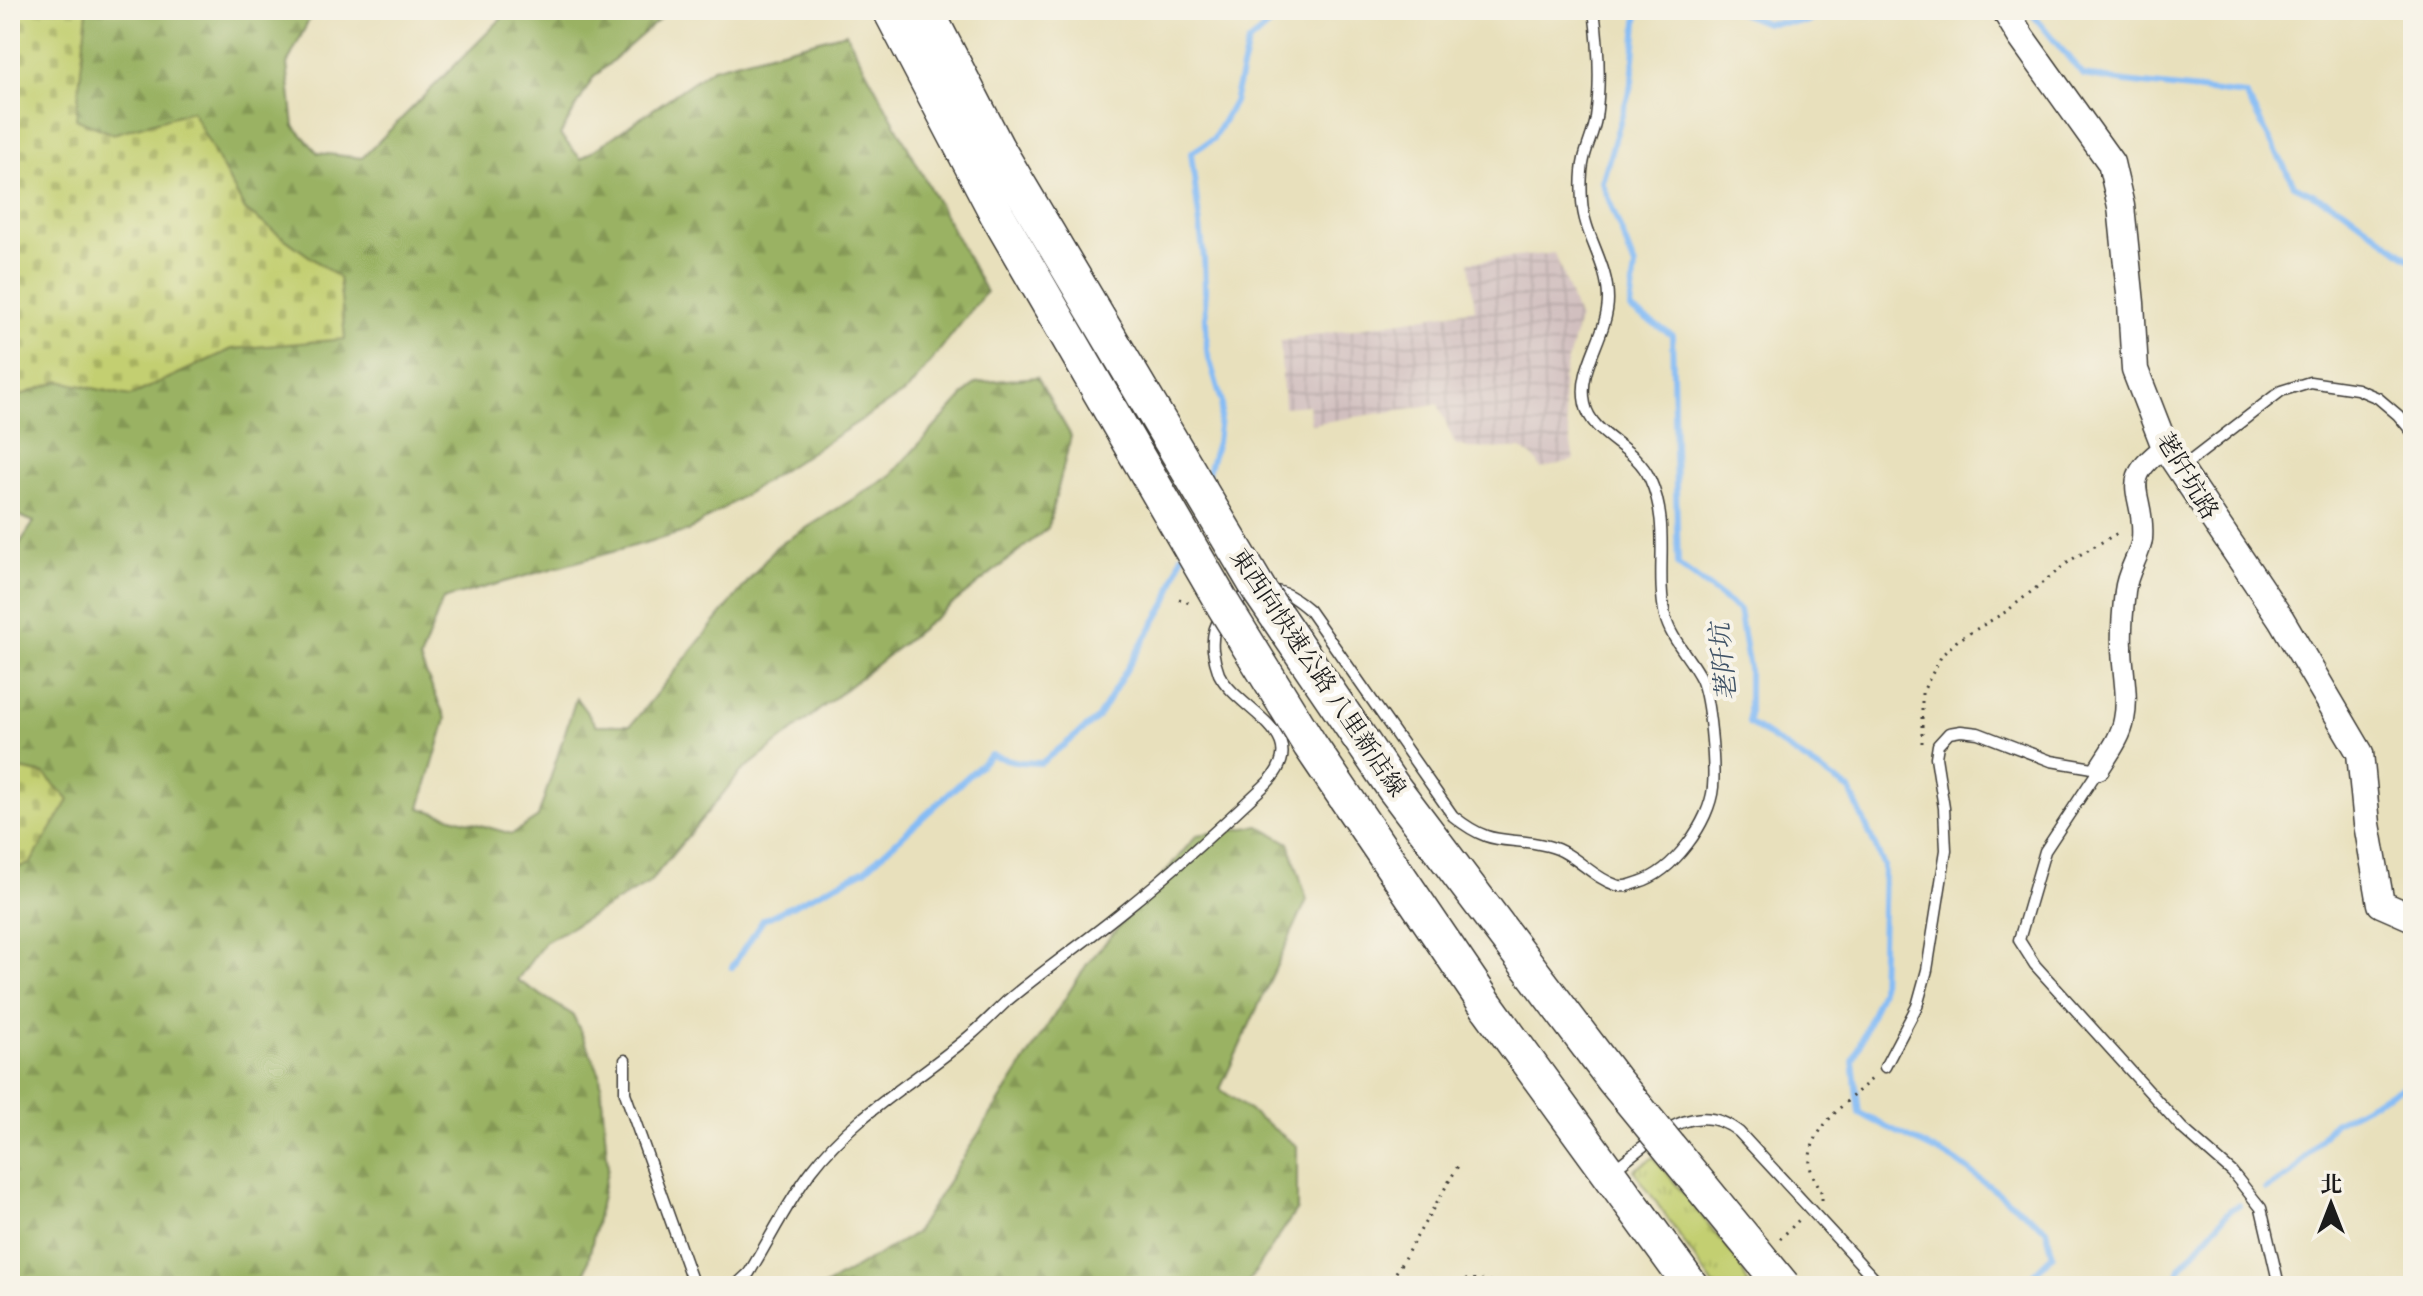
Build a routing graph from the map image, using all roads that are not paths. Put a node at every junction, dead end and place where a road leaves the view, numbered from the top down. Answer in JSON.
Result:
{"nodes":[{"id":1,"x":890,"y":10,"type":"edge"},
{"id":2,"x":926,"y":10,"type":"edge"},
{"id":3,"x":1594,"y":10,"type":"edge"},
{"id":4,"x":2005,"y":10,"type":"edge"},
{"id":5,"x":2413,"y":433,"type":"edge"},
{"id":6,"x":2172,"y":459,"type":"junction"},
{"id":7,"x":2099,"y":769,"type":"junction"},
{"id":8,"x":2413,"y":918,"type":"edge"},
{"id":9,"x":625,"y":1060,"type":"dead end"},
{"id":10,"x":1885,"y":1067,"type":"road end"},
{"id":11,"x":1608,"y":1173,"type":"junction"},
{"id":12,"x":2278,"y":1281,"type":"dead end"},
{"id":13,"x":694,"y":1286,"type":"edge"},
{"id":14,"x":735,"y":1286,"type":"edge"},
{"id":15,"x":1691,"y":1286,"type":"edge"},
{"id":16,"x":1783,"y":1286,"type":"edge"},
{"id":17,"x":1881,"y":1286,"type":"edge"}],
"edges":[{"from":1,"to":11,"type":"highway","name":"東西向快速公路 八里新店線","bridge":true},
{"from":2,"to":16,"type":"highway","name":"東西向快速公路 八里新店線","bridge":true},
{"from":3,"to":14,"type":"lane"},
{"from":4,"to":6,"type":"street","name":"荖阡坑路"},
{"from":5,"to":6,"type":"lane"},
{"from":6,"to":7,"type":"street"},
{"from":6,"to":8,"type":"street","name":"荖阡坑路"},
{"from":7,"to":10,"type":"lane"},
{"from":7,"to":12,"type":"lane"},
{"from":9,"to":13,"type":"lane"},
{"from":11,"to":15,"type":"highway","name":"東西向快速公路 八里新店線"},
{"from":11,"to":17,"type":"lane"}]}
